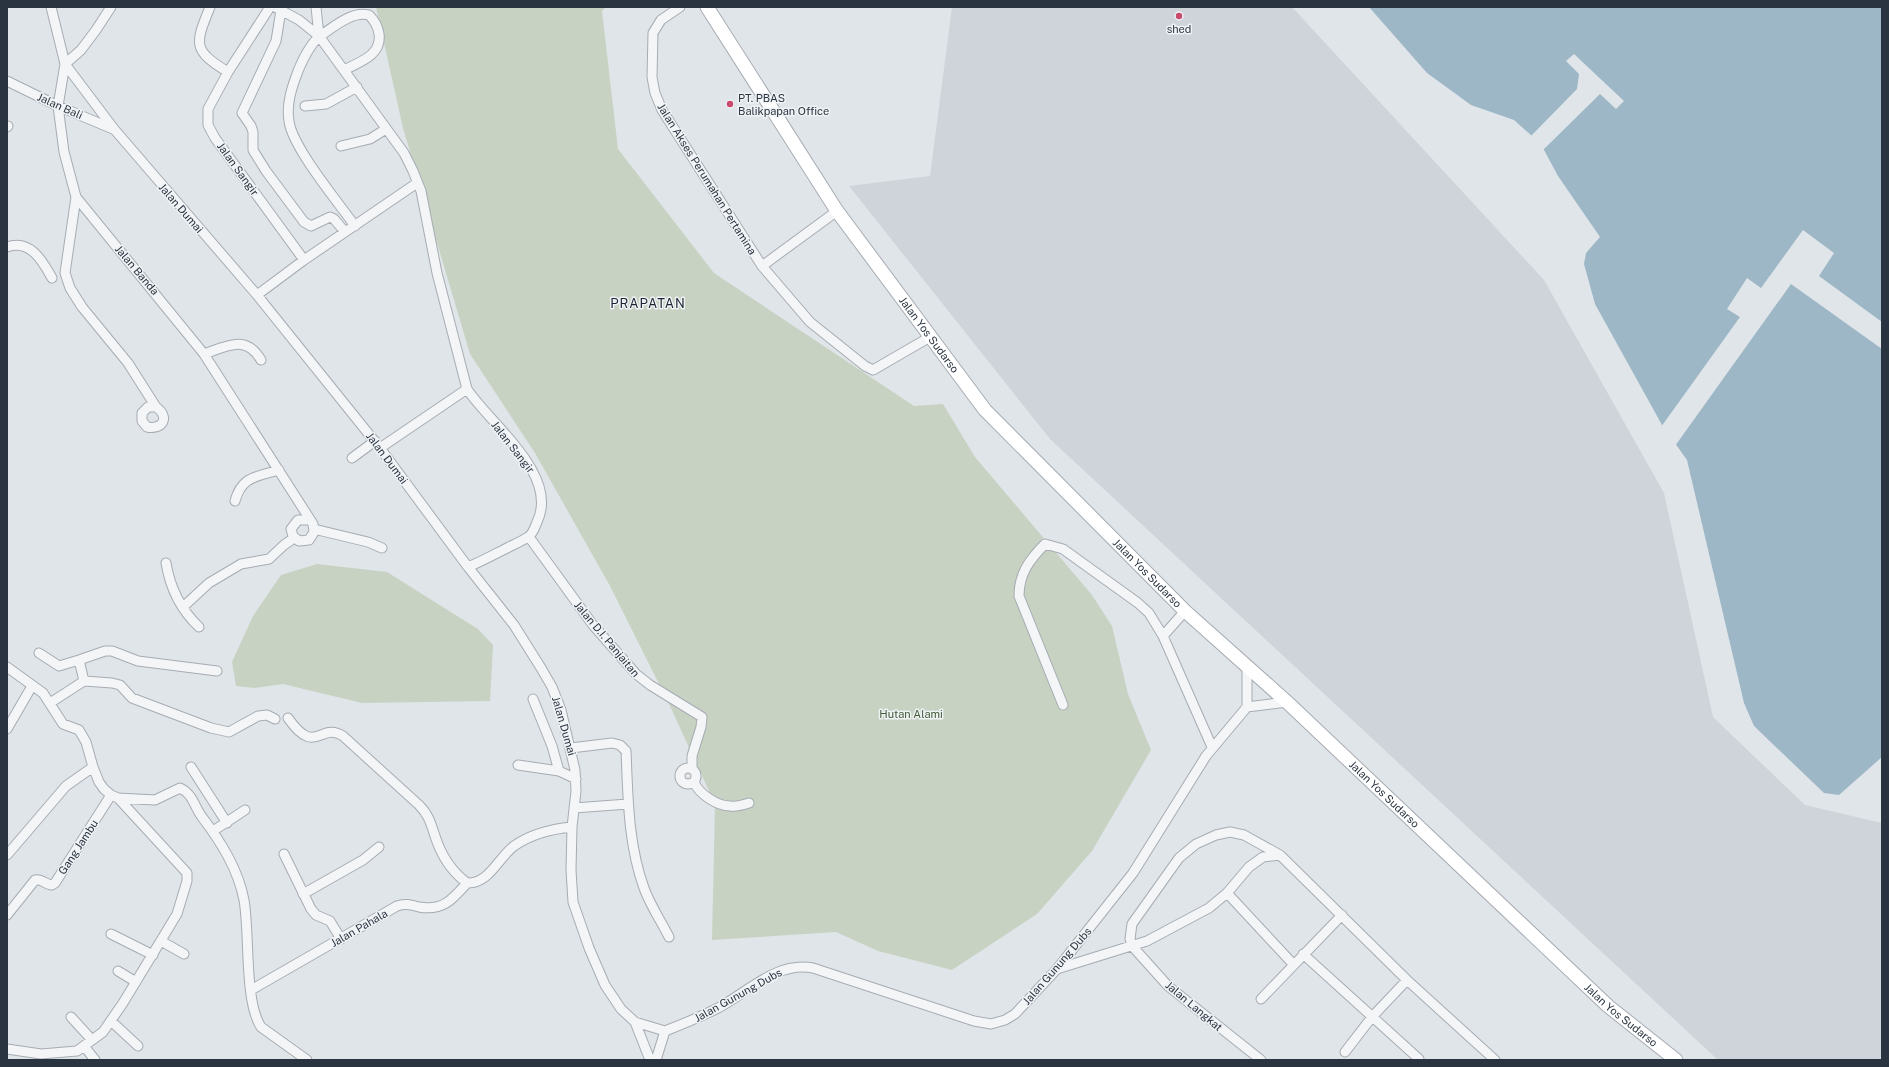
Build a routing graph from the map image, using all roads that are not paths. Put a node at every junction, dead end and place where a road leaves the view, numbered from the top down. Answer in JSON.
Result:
{"nodes":[{"id":1,"x":52,"y":7,"type":"edge"},
{"id":2,"x":111,"y":7,"type":"edge"},
{"id":3,"x":210,"y":7,"type":"edge"},
{"id":4,"x":270,"y":7,"type":"edge"},
{"id":5,"x":316,"y":7,"type":"edge"},
{"id":6,"x":680,"y":7,"type":"edge"},
{"id":7,"x":708,"y":7,"type":"edge"},
{"id":8,"x":278,"y":9,"type":"edge"},
{"id":9,"x":319,"y":36,"type":"junction"},
{"id":10,"x":65,"y":64,"type":"junction"},
{"id":11,"x":344,"y":70,"type":"junction"},
{"id":12,"x":228,"y":72,"type":"junction"},
{"id":13,"x":7,"y":81,"type":"edge"},
{"id":14,"x":357,"y":87,"type":"junction"},
{"id":15,"x":58,"y":106,"type":"junction"},
{"id":16,"x":305,"y":106,"type":"dead end"},
{"id":17,"x":114,"y":129,"type":"junction"},
{"id":18,"x":386,"y":129,"type":"junction"},
{"id":19,"x":341,"y":146,"type":"dead end"},
{"id":20,"x":418,"y":183,"type":"junction"},
{"id":21,"x":76,"y":197,"type":"junction"},
{"id":22,"x":836,"y":211,"type":"junction"},
{"id":23,"x":355,"y":226,"type":"junction"},
{"id":24,"x":345,"y":232,"type":"junction"},
{"id":25,"x":7,"y":247,"type":"edge"},
{"id":26,"x":304,"y":260,"type":"junction"},
{"id":27,"x":762,"y":266,"type":"junction"},
{"id":28,"x":52,"y":278,"type":"dead end"},
{"id":29,"x":257,"y":295,"type":"junction"},
{"id":30,"x":930,"y":337,"type":"junction"},
{"id":31,"x":204,"y":354,"type":"junction"},
{"id":32,"x":261,"y":360,"type":"dead end"},
{"id":33,"x":467,"y":389,"type":"junction"},
{"id":34,"x":156,"y":407,"type":"dead end"},
{"id":35,"x":377,"y":444,"type":"junction"},
{"id":36,"x":352,"y":458,"type":"dead end"},
{"id":37,"x":278,"y":470,"type":"junction"},
{"id":38,"x":235,"y":501,"type":"dead end"},
{"id":39,"x":309,"y":520,"type":"junction"},
{"id":40,"x":314,"y":529,"type":"junction"},
{"id":41,"x":529,"y":537,"type":"junction"},
{"id":42,"x":294,"y":538,"type":"junction"},
{"id":43,"x":382,"y":548,"type":"dead end"},
{"id":44,"x":166,"y":563,"type":"dead end"},
{"id":45,"x":468,"y":567,"type":"junction"},
{"id":46,"x":183,"y":607,"type":"junction"},
{"id":47,"x":1185,"y":611,"type":"junction"},
{"id":48,"x":199,"y":627,"type":"dead end"},
{"id":49,"x":1164,"y":636,"type":"junction"},
{"id":50,"x":39,"y":653,"type":"dead end"},
{"id":51,"x":79,"y":660,"type":"junction"},
{"id":52,"x":1248,"y":665,"type":"junction"},
{"id":53,"x":7,"y":668,"type":"edge"},
{"id":54,"x":217,"y":671,"type":"dead end"},
{"id":55,"x":84,"y":681,"type":"junction"},
{"id":56,"x":32,"y":686,"type":"junction"},
{"id":57,"x":533,"y":699,"type":"dead end"},
{"id":58,"x":1287,"y":702,"type":"junction"},
{"id":59,"x":50,"y":703,"type":"junction"},
{"id":60,"x":1063,"y":705,"type":"dead end"},
{"id":61,"x":1247,"y":707,"type":"junction"},
{"id":62,"x":10,"y":718,"type":"edge"},
{"id":63,"x":288,"y":718,"type":"dead end"},
{"id":64,"x":275,"y":719,"type":"dead end"},
{"id":65,"x":7,"y":729,"type":"edge"},
{"id":66,"x":1212,"y":747,"type":"junction"},
{"id":67,"x":571,"y":748,"type":"junction"},
{"id":68,"x":518,"y":765,"type":"dead end"},
{"id":69,"x":93,"y":767,"type":"junction"},
{"id":70,"x":191,"y":767,"type":"dead end"},
{"id":71,"x":692,"y":768,"type":"junction"},
{"id":72,"x":559,"y":771,"type":"junction"},
{"id":73,"x":576,"y":779,"type":"junction"},
{"id":74,"x":694,"y":782,"type":"junction"},
{"id":75,"x":115,"y":796,"type":"junction"},
{"id":76,"x":749,"y":803,"type":"dead end"},
{"id":77,"x":628,"y":804,"type":"junction"},
{"id":78,"x":574,"y":808,"type":"junction"},
{"id":79,"x":245,"y":810,"type":"dead end"},
{"id":80,"x":227,"y":823,"type":"junction"},
{"id":81,"x":572,"y":827,"type":"junction"},
{"id":82,"x":212,"y":831,"type":"junction"},
{"id":83,"x":379,"y":847,"type":"dead end"},
{"id":84,"x":284,"y":854,"type":"dead end"},
{"id":85,"x":7,"y":855,"type":"edge"},
{"id":86,"x":1280,"y":855,"type":"junction"},
{"id":87,"x":466,"y":883,"type":"junction"},
{"id":88,"x":1226,"y":893,"type":"junction"},
{"id":89,"x":303,"y":894,"type":"junction"},
{"id":90,"x":7,"y":915,"type":"edge"},
{"id":91,"x":1342,"y":915,"type":"junction"},
{"id":92,"x":111,"y":934,"type":"dead end"},
{"id":93,"x":669,"y":937,"type":"dead end"},
{"id":94,"x":341,"y":939,"type":"junction"},
{"id":95,"x":161,"y":941,"type":"junction"},
{"id":96,"x":1133,"y":947,"type":"junction"},
{"id":97,"x":184,"y":954,"type":"dead end"},
{"id":98,"x":1303,"y":954,"type":"junction"},
{"id":99,"x":153,"y":955,"type":"junction"},
{"id":100,"x":1293,"y":964,"type":"junction"},
{"id":101,"x":1058,"y":969,"type":"junction"},
{"id":102,"x":118,"y":971,"type":"dead end"},
{"id":103,"x":1407,"y":980,"type":"junction"},
{"id":104,"x":136,"y":982,"type":"junction"},
{"id":105,"x":251,"y":990,"type":"junction"},
{"id":106,"x":1260,"y":999,"type":"dead end"},
{"id":107,"x":71,"y":1017,"type":"dead end"},
{"id":108,"x":1372,"y":1017,"type":"junction"},
{"id":109,"x":111,"y":1021,"type":"junction"},
{"id":110,"x":635,"y":1022,"type":"junction"},
{"id":111,"x":665,"y":1031,"type":"junction"},
{"id":112,"x":92,"y":1040,"type":"junction"},
{"id":113,"x":138,"y":1046,"type":"dead end"},
{"id":114,"x":7,"y":1049,"type":"edge"},
{"id":115,"x":79,"y":1052,"type":"edge"},
{"id":116,"x":1345,"y":1052,"type":"dead end"},
{"id":117,"x":1420,"y":1059,"type":"dead end"},
{"id":118,"x":95,"y":1060,"type":"edge"},
{"id":119,"x":307,"y":1060,"type":"edge"},
{"id":120,"x":650,"y":1060,"type":"edge"},
{"id":121,"x":656,"y":1060,"type":"edge"},
{"id":122,"x":1261,"y":1060,"type":"edge"},
{"id":123,"x":1495,"y":1060,"type":"edge"},
{"id":124,"x":1676,"y":1060,"type":"edge"}],
"edges":[{"from":1,"to":10,"type":"street"},
{"from":2,"to":10,"type":"street"},
{"from":3,"to":12,"type":"street"},
{"from":4,"to":12,"type":"street","name":"Jalan Sangir"},
{"from":5,"to":9,"type":"street"},
{"from":6,"to":27,"type":"street","name":"Jalan Akses Perumahan Pertamina"},
{"from":7,"to":22,"type":"main road","name":"Jalan Yos Sudarso"},
{"from":8,"to":9,"type":"street","name":"Jalan Sangir"},
{"from":8,"to":24,"type":"street"},
{"from":9,"to":11,"type":"street","name":"Jalan Sangir"},
{"from":9,"to":11,"type":"street"},
{"from":9,"to":23,"type":"street"},
{"from":10,"to":15,"type":"street","name":"Jalan Banda"},
{"from":10,"to":17,"type":"street","name":"Jalan Dumai"},
{"from":11,"to":14,"type":"street","name":"Jalan Sangir"},
{"from":12,"to":26,"type":"street","name":"Jalan Sangir"},
{"from":13,"to":15,"type":"street","name":"Jalan Bali"},
{"from":14,"to":16,"type":"street"},
{"from":14,"to":18,"type":"street","name":"Jalan Sangir"},
{"from":15,"to":17,"type":"street","name":"Jalan Bali"},
{"from":15,"to":21,"type":"street","name":"Jalan Banda"},
{"from":17,"to":29,"type":"street","name":"Jalan Dumai"},
{"from":18,"to":19,"type":"street"},
{"from":18,"to":20,"type":"street","name":"Jalan Sangir"},
{"from":20,"to":23,"type":"street"},
{"from":20,"to":33,"type":"street","name":"Jalan Sangir"},
{"from":21,"to":31,"type":"street","name":"Jalan Banda"},
{"from":21,"to":34,"type":"street"},
{"from":22,"to":27,"type":"street","name":"Jalan Akses Perumahan Pertamina"},
{"from":22,"to":30,"type":"main road","name":"Jalan Yos Sudarso"},
{"from":23,"to":24,"type":"street"},
{"from":24,"to":26,"type":"street"},
{"from":25,"to":28,"type":"street"},
{"from":26,"to":29,"type":"street"},
{"from":27,"to":30,"type":"street","name":"Jalan Akses Perumahan Pertamina"},
{"from":29,"to":35,"type":"street","name":"Jalan Dumai"},
{"from":30,"to":47,"type":"main road","name":"Jalan Yos Sudarso"},
{"from":31,"to":32,"type":"street"},
{"from":31,"to":37,"type":"street","name":"Jalan Banda"},
{"from":33,"to":35,"type":"street"},
{"from":33,"to":41,"type":"street","name":"Jalan Sangir"},
{"from":35,"to":36,"type":"street"},
{"from":35,"to":45,"type":"street","name":"Jalan Dumai"},
{"from":37,"to":38,"type":"street"},
{"from":37,"to":39,"type":"street","name":"Jalan Banda"},
{"from":39,"to":40,"type":"street"},
{"from":39,"to":42,"type":"street"},
{"from":40,"to":42,"type":"street"},
{"from":40,"to":43,"type":"street"},
{"from":41,"to":45,"type":"street"},
{"from":41,"to":71,"type":"street","name":"Jalan D.I. Panjaitan"},
{"from":42,"to":46,"type":"street"},
{"from":44,"to":46,"type":"street"},
{"from":45,"to":67,"type":"street","name":"Jalan Dumai"},
{"from":46,"to":48,"type":"street"},
{"from":47,"to":49,"type":"street"},
{"from":47,"to":52,"type":"main road","name":"Jalan Yos Sudarso"},
{"from":49,"to":60,"type":"street"},
{"from":49,"to":66,"type":"street"},
{"from":50,"to":51,"type":"street"},
{"from":51,"to":54,"type":"street"},
{"from":51,"to":55,"type":"street"},
{"from":52,"to":58,"type":"main road","name":"Jalan Yos Sudarso"},
{"from":52,"to":61,"type":"street"},
{"from":53,"to":56,"type":"street"},
{"from":55,"to":59,"type":"street"},
{"from":55,"to":64,"type":"street"},
{"from":56,"to":59,"type":"street"},
{"from":56,"to":62,"type":"street"},
{"from":57,"to":72,"type":"street"},
{"from":58,"to":61,"type":"street"},
{"from":58,"to":124,"type":"main road","name":"Jalan Yos Sudarso"},
{"from":59,"to":69,"type":"street"},
{"from":61,"to":66,"type":"street","name":"Jalan Gunung Dubs"},
{"from":62,"to":65,"type":"street"},
{"from":63,"to":87,"type":"street"},
{"from":66,"to":101,"type":"street","name":"Jalan Gunung Dubs"},
{"from":67,"to":73,"type":"street","name":"Jalan Dumai"},
{"from":67,"to":77,"type":"street"},
{"from":68,"to":72,"type":"street"},
{"from":69,"to":75,"type":"street"},
{"from":69,"to":85,"type":"street"},
{"from":70,"to":80,"type":"street"},
{"from":71,"to":74,"type":"street"},
{"from":71,"to":74,"type":"street"},
{"from":72,"to":73,"type":"street"},
{"from":73,"to":78,"type":"street","name":"Jalan Dumai"},
{"from":74,"to":76,"type":"street"},
{"from":75,"to":82,"type":"street"},
{"from":75,"to":90,"type":"street","name":"Gang Jambu"},
{"from":75,"to":95,"type":"street"},
{"from":77,"to":78,"type":"street"},
{"from":77,"to":93,"type":"street"},
{"from":78,"to":81,"type":"street","name":"Jalan Dumai"},
{"from":79,"to":80,"type":"street"},
{"from":80,"to":82,"type":"street"},
{"from":81,"to":87,"type":"street"},
{"from":81,"to":110,"type":"street","name":"Jalan Dumai"},
{"from":82,"to":105,"type":"street"},
{"from":83,"to":89,"type":"street"},
{"from":84,"to":89,"type":"street"},
{"from":86,"to":88,"type":"street"},
{"from":86,"to":91,"type":"street"},
{"from":86,"to":96,"type":"street"},
{"from":87,"to":94,"type":"street","name":"Jalan Pahala"},
{"from":88,"to":96,"type":"street"},
{"from":88,"to":100,"type":"street"},
{"from":89,"to":94,"type":"street"},
{"from":91,"to":98,"type":"street"},
{"from":91,"to":103,"type":"street"},
{"from":92,"to":99,"type":"street"},
{"from":94,"to":105,"type":"street","name":"Jalan Pahala"},
{"from":95,"to":97,"type":"street"},
{"from":95,"to":99,"type":"street"},
{"from":96,"to":101,"type":"street"},
{"from":96,"to":122,"type":"street","name":"Jalan Langkat"},
{"from":98,"to":100,"type":"street"},
{"from":98,"to":108,"type":"street"},
{"from":99,"to":104,"type":"street"},
{"from":100,"to":106,"type":"street"},
{"from":101,"to":111,"type":"street","name":"Jalan Gunung Dubs"},
{"from":102,"to":104,"type":"street"},
{"from":103,"to":108,"type":"street"},
{"from":103,"to":123,"type":"street"},
{"from":104,"to":109,"type":"street"},
{"from":105,"to":119,"type":"street"},
{"from":107,"to":112,"type":"street"},
{"from":108,"to":116,"type":"street"},
{"from":108,"to":117,"type":"street"},
{"from":109,"to":112,"type":"street"},
{"from":109,"to":113,"type":"street"},
{"from":110,"to":111,"type":"street"},
{"from":110,"to":120,"type":"street"},
{"from":111,"to":121,"type":"street"},
{"from":112,"to":115,"type":"street"},
{"from":114,"to":115,"type":"street"},
{"from":115,"to":118,"type":"street"}]}
